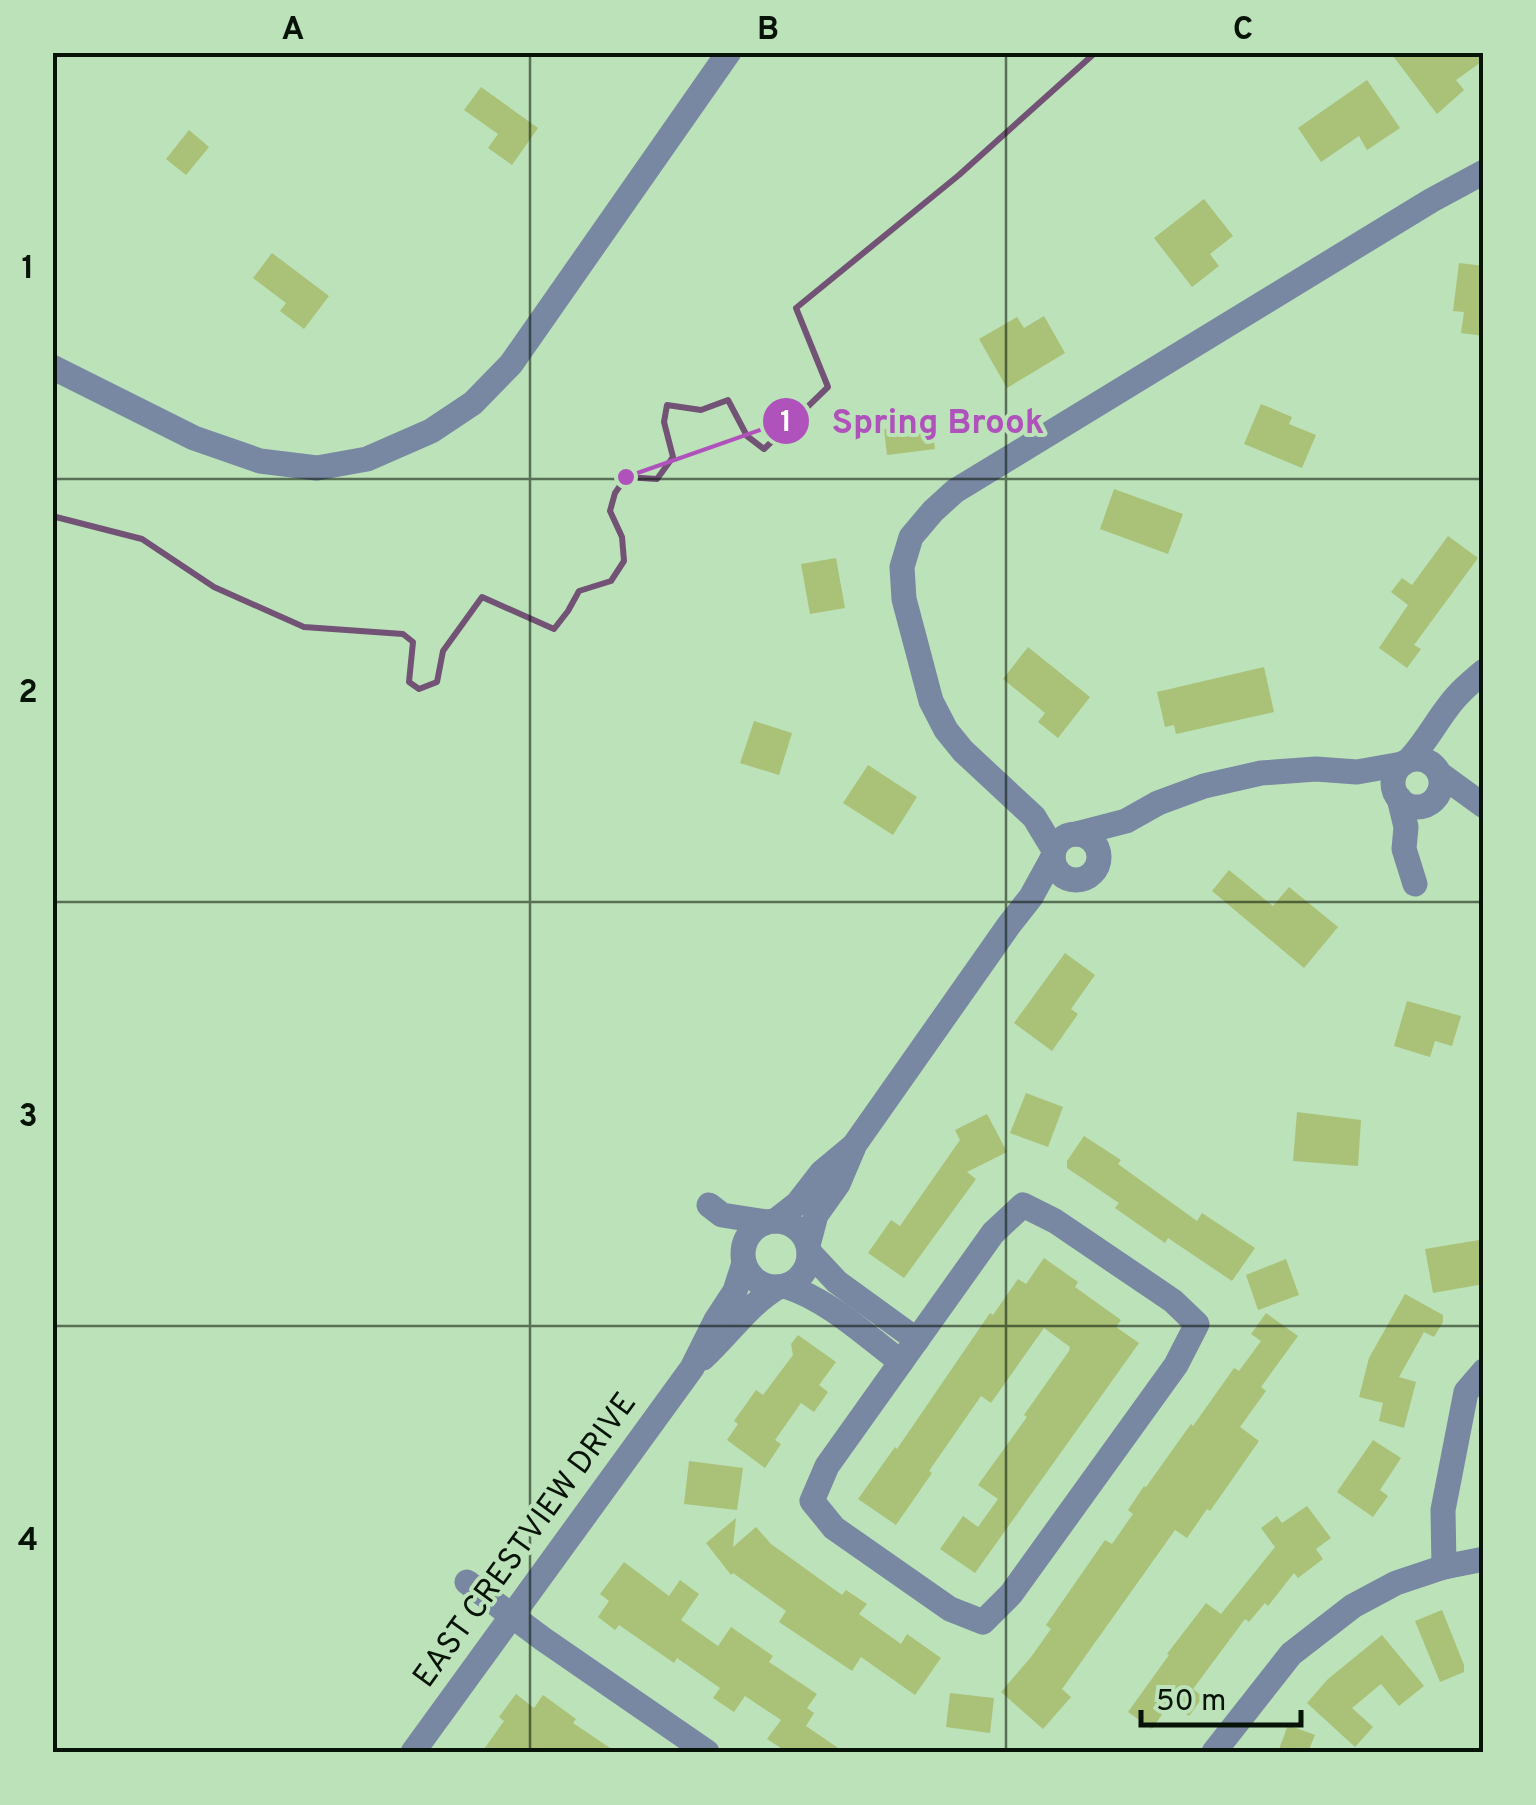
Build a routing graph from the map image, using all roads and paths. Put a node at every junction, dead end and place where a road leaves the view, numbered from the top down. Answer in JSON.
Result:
{"nodes":[{"id":1,"x":729,"y":52,"type":"edge"},
{"id":2,"x":1484,"y":172,"type":"edge"},
{"id":3,"x":52,"y":367,"type":"edge"},
{"id":4,"x":1484,"y":671,"type":"edge"},
{"id":5,"x":1434,"y":730,"type":"junction"},
{"id":6,"x":1406,"y":762,"type":"junction"},
{"id":7,"x":1438,"y":771,"type":"junction"},
{"id":8,"x":1357,"y":772,"type":"junction"},
{"id":9,"x":1397,"y":795,"type":"junction"},
{"id":10,"x":1429,"y":803,"type":"junction"},
{"id":11,"x":1480,"y":804,"type":"edge"},
{"id":12,"x":1126,"y":821,"type":"junction"},
{"id":13,"x":1406,"y":827,"type":"junction"},
{"id":14,"x":1063,"y":844,"type":"junction"},
{"id":15,"x":1099,"y":856,"type":"junction"},
{"id":16,"x":1069,"y":878,"type":"junction"},
{"id":17,"x":1415,"y":884,"type":"dead end"},
{"id":18,"x":1031,"y":897,"type":"junction"},
{"id":19,"x":856,"y":1144,"type":"junction"},
{"id":20,"x":771,"y":1222,"type":"junction"},
{"id":21,"x":809,"y":1248,"type":"junction"},
{"id":22,"x":744,"y":1259,"type":"junction"},
{"id":23,"x":782,"y":1286,"type":"junction"},
{"id":24,"x":918,"y":1340,"type":"junction"},
{"id":25,"x":902,"y":1362,"type":"junction"},
{"id":26,"x":692,"y":1368,"type":"junction"},
{"id":27,"x":1484,"y":1371,"type":"edge"},
{"id":28,"x":1484,"y":1558,"type":"edge"},
{"id":29,"x":1444,"y":1567,"type":"junction"},
{"id":30,"x":466,"y":1582,"type":"dead end"},
{"id":31,"x":513,"y":1616,"type":"junction"},
{"id":32,"x":413,"y":1752,"type":"edge"},
{"id":33,"x":707,"y":1752,"type":"edge"},
{"id":34,"x":1214,"y":1752,"type":"edge"}],
"edges":[{"from":1,"to":3,"type":"street"},
{"from":2,"to":14,"type":"street"},
{"from":4,"to":5,"type":"street"},
{"from":5,"to":6,"type":"street"},
{"from":5,"to":7,"type":"street"},
{"from":6,"to":7,"type":"street"},
{"from":6,"to":8,"type":"street"},
{"from":6,"to":9,"type":"street"},
{"from":7,"to":10,"type":"street"},
{"from":7,"to":11,"type":"street"},
{"from":8,"to":9,"type":"street"},
{"from":8,"to":12,"type":"street"},
{"from":9,"to":10,"type":"street"},
{"from":9,"to":13,"type":"street"},
{"from":10,"to":11,"type":"street"},
{"from":10,"to":13,"type":"street"},
{"from":12,"to":14,"type":"street"},
{"from":12,"to":15,"type":"street"},
{"from":13,"to":17,"type":"street"},
{"from":14,"to":15,"type":"street"},
{"from":14,"to":16,"type":"street"},
{"from":14,"to":18,"type":"street"},
{"from":15,"to":16,"type":"street"},
{"from":16,"to":18,"type":"street"},
{"from":18,"to":19,"type":"street"},
{"from":19,"to":20,"type":"street"},
{"from":19,"to":21,"type":"street"},
{"from":20,"to":21,"type":"street"},
{"from":20,"to":22,"type":"street"},
{"from":20,"to":22,"type":"street"},
{"from":21,"to":23,"type":"street"},
{"from":21,"to":24,"type":"street"},
{"from":22,"to":23,"type":"street"},
{"from":22,"to":26,"type":"street","name":"EAST CRESTVIEW DRIVE"},
{"from":23,"to":25,"type":"street"},
{"from":23,"to":26,"type":"street","name":"EAST CRESTVIEW DRIVE"},
{"from":24,"to":25,"type":"street"},
{"from":24,"to":25,"type":"street"},
{"from":26,"to":31,"type":"street","name":"EAST CRESTVIEW DRIVE"},
{"from":27,"to":29,"type":"street"},
{"from":28,"to":29,"type":"street"},
{"from":29,"to":34,"type":"street"},
{"from":30,"to":31,"type":"street"},
{"from":31,"to":32,"type":"street","name":"EAST CRESTVIEW DRIVE"},
{"from":31,"to":33,"type":"street"}]}
